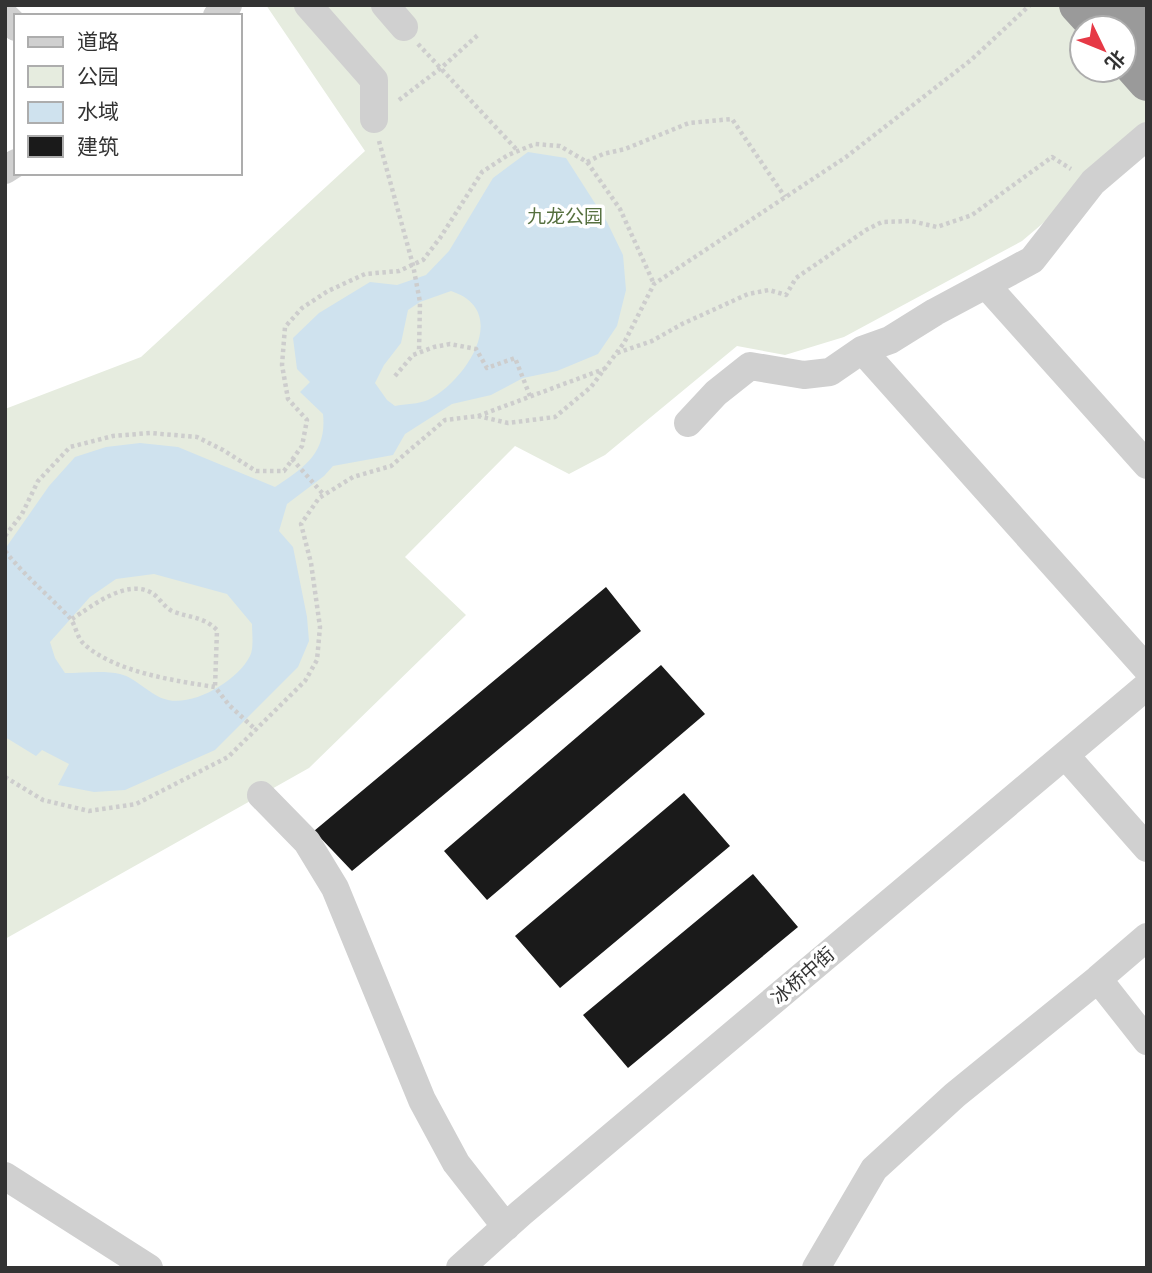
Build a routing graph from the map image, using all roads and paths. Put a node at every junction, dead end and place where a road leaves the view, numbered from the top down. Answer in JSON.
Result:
{"nodes":[{"id":1,"x":308,"y":5,"type":"edge"},
{"id":2,"x":385,"y":5,"type":"edge"},
{"id":3,"x":1030,"y":5,"type":"edge"},
{"id":4,"x":1120,"y":5,"type":"edge"},
{"id":5,"x":404,"y":27,"type":"joint"},
{"id":6,"x":479,"y":34,"type":"dead end"},
{"id":7,"x":1147,"y":35,"type":"edge"},
{"id":8,"x":441,"y":68,"type":"junction"},
{"id":9,"x":373,"y":119,"type":"junction"},
{"id":10,"x":1147,"y":136,"type":"edge"},
{"id":11,"x":518,"y":151,"type":"junction"},
{"id":12,"x":587,"y":162,"type":"junction"},
{"id":13,"x":1093,"y":182,"type":"junction"},
{"id":14,"x":785,"y":197,"type":"junction"},
{"id":15,"x":413,"y":265,"type":"junction"},
{"id":16,"x":653,"y":284,"type":"junction"},
{"id":17,"x":986,"y":285,"type":"junction"},
{"id":18,"x":862,"y":350,"type":"junction"},
{"id":19,"x":419,"y":352,"type":"junction"},
{"id":20,"x":616,"y":354,"type":"junction"},
{"id":21,"x":605,"y":368,"type":"junction"},
{"id":22,"x":395,"y":376,"type":"dead end"},
{"id":23,"x":530,"y":396,"type":"junction"},
{"id":24,"x":478,"y":415,"type":"junction"},
{"id":25,"x":688,"y":423,"type":"dead end"},
{"id":26,"x":292,"y":459,"type":"junction"},
{"id":27,"x":1147,"y":465,"type":"edge"},
{"id":28,"x":324,"y":495,"type":"junction"},
{"id":29,"x":5,"y":536,"type":"edge"},
{"id":30,"x":5,"y":551,"type":"edge"},
{"id":31,"x":72,"y":619,"type":"junction"},
{"id":32,"x":1147,"y":682,"type":"edge"},
{"id":33,"x":215,"y":687,"type":"junction"},
{"id":34,"x":256,"y":730,"type":"junction"},
{"id":35,"x":1065,"y":755,"type":"junction"},
{"id":36,"x":5,"y":777,"type":"edge"},
{"id":37,"x":261,"y":795,"type":"dead end"},
{"id":38,"x":1147,"y":848,"type":"edge"},
{"id":39,"x":1147,"y":937,"type":"edge"},
{"id":40,"x":1098,"y":979,"type":"junction"},
{"id":41,"x":1147,"y":1041,"type":"edge"},
{"id":42,"x":5,"y":1176,"type":"edge"},
{"id":43,"x":506,"y":1227,"type":"junction"},
{"id":44,"x":149,"y":1268,"type":"edge"},
{"id":45,"x":460,"y":1268,"type":"edge"},
{"id":46,"x":816,"y":1268,"type":"edge"}],
"edges":[{"from":1,"to":9,"type":"street"},
{"from":2,"to":5,"type":"street"},
{"from":3,"to":14,"type":"path"},
{"from":4,"to":7,"type":"highway"},
{"from":5,"to":8,"type":"path"},
{"from":6,"to":8,"type":"path"},
{"from":8,"to":9,"type":"path"},
{"from":8,"to":11,"type":"path"},
{"from":9,"to":15,"type":"path"},
{"from":10,"to":13,"type":"street"},
{"from":11,"to":12,"type":"path"},
{"from":11,"to":15,"type":"path"},
{"from":12,"to":14,"type":"path"},
{"from":12,"to":16,"type":"path"},
{"from":13,"to":17,"type":"street"},
{"from":13,"to":20,"type":"path"},
{"from":14,"to":16,"type":"path"},
{"from":15,"to":19,"type":"path"},
{"from":15,"to":26,"type":"path"},
{"from":16,"to":20,"type":"path"},
{"from":17,"to":18,"type":"street"},
{"from":17,"to":27,"type":"street"},
{"from":18,"to":25,"type":"street"},
{"from":18,"to":32,"type":"street"},
{"from":19,"to":22,"type":"path"},
{"from":19,"to":23,"type":"path"},
{"from":20,"to":21,"type":"path"},
{"from":21,"to":23,"type":"path"},
{"from":21,"to":24,"type":"path"},
{"from":23,"to":24,"type":"path"},
{"from":24,"to":28,"type":"path"},
{"from":26,"to":28,"type":"path"},
{"from":26,"to":29,"type":"path"},
{"from":28,"to":34,"type":"path"},
{"from":30,"to":31,"type":"path"},
{"from":31,"to":33,"type":"path"},
{"from":31,"to":33,"type":"path"},
{"from":32,"to":35,"type":"street","name":"冰桥中街"},
{"from":33,"to":34,"type":"path"},
{"from":34,"to":36,"type":"path"},
{"from":35,"to":38,"type":"street"},
{"from":35,"to":43,"type":"street","name":"冰桥中街"},
{"from":37,"to":43,"type":"street"},
{"from":39,"to":40,"type":"street"},
{"from":40,"to":41,"type":"street"},
{"from":40,"to":46,"type":"street"},
{"from":42,"to":44,"type":"street"},
{"from":43,"to":45,"type":"street","name":"冰桥中街"}]}
